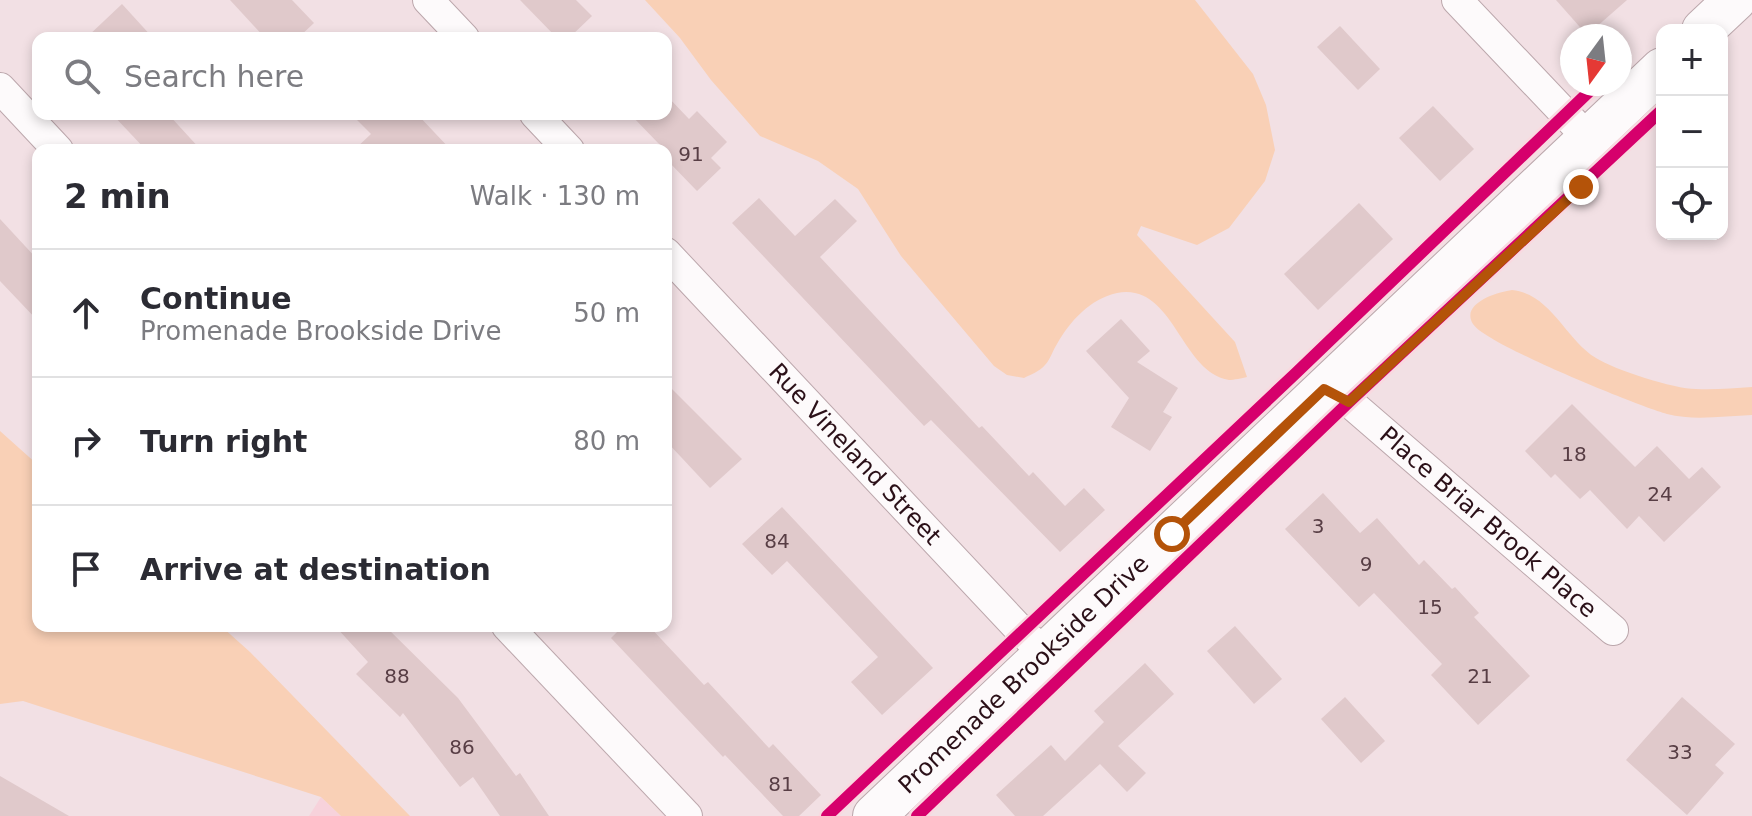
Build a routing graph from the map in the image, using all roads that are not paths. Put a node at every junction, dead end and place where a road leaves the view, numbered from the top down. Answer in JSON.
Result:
{"nodes":[{"id":1,"x":428,"y":0,"type":"edge"},
{"id":2,"x":1457,"y":0,"type":"edge"},
{"id":3,"x":1735,"y":0,"type":"edge"},
{"id":4,"x":1709,"y":24,"type":"edge"},
{"id":5,"x":458,"y":32,"type":"edge"},
{"id":6,"x":1656,"y":75,"type":"edge"},
{"id":7,"x":0,"y":88,"type":"edge"},
{"id":8,"x":541,"y":120,"type":"edge"},
{"id":9,"x":1588,"y":138,"type":"junction"},
{"id":10,"x":52,"y":144,"type":"edge"},
{"id":11,"x":563,"y":144,"type":"edge"},
{"id":12,"x":672,"y":259,"type":"edge"},
{"id":13,"x":1324,"y":389,"type":"junction"},
{"id":14,"x":1613,"y":630,"type":"dead end"},
{"id":15,"x":513,"y":632,"type":"edge"},
{"id":16,"x":1046,"y":654,"type":"junction"},
{"id":17,"x":687,"y":816,"type":"edge"},
{"id":18,"x":874,"y":816,"type":"edge"}],
"edges":[{"from":1,"to":5,"type":"street"},
{"from":2,"to":9,"type":"street"},
{"from":3,"to":4,"type":"street"},
{"from":6,"to":9,"type":"street","name":"Promenade Brookside Drive"},
{"from":7,"to":10,"type":"street"},
{"from":8,"to":11,"type":"street"},
{"from":9,"to":13,"type":"street","name":"Promenade Brookside Drive"},
{"from":12,"to":16,"type":"street","name":"Rue Vineland Street"},
{"from":13,"to":14,"type":"street","name":"Place Briar Brook Place"},
{"from":13,"to":16,"type":"street","name":"Promenade Brookside Drive"},
{"from":15,"to":17,"type":"street"},
{"from":16,"to":18,"type":"street","name":"Promenade Brookside Drive"}]}
